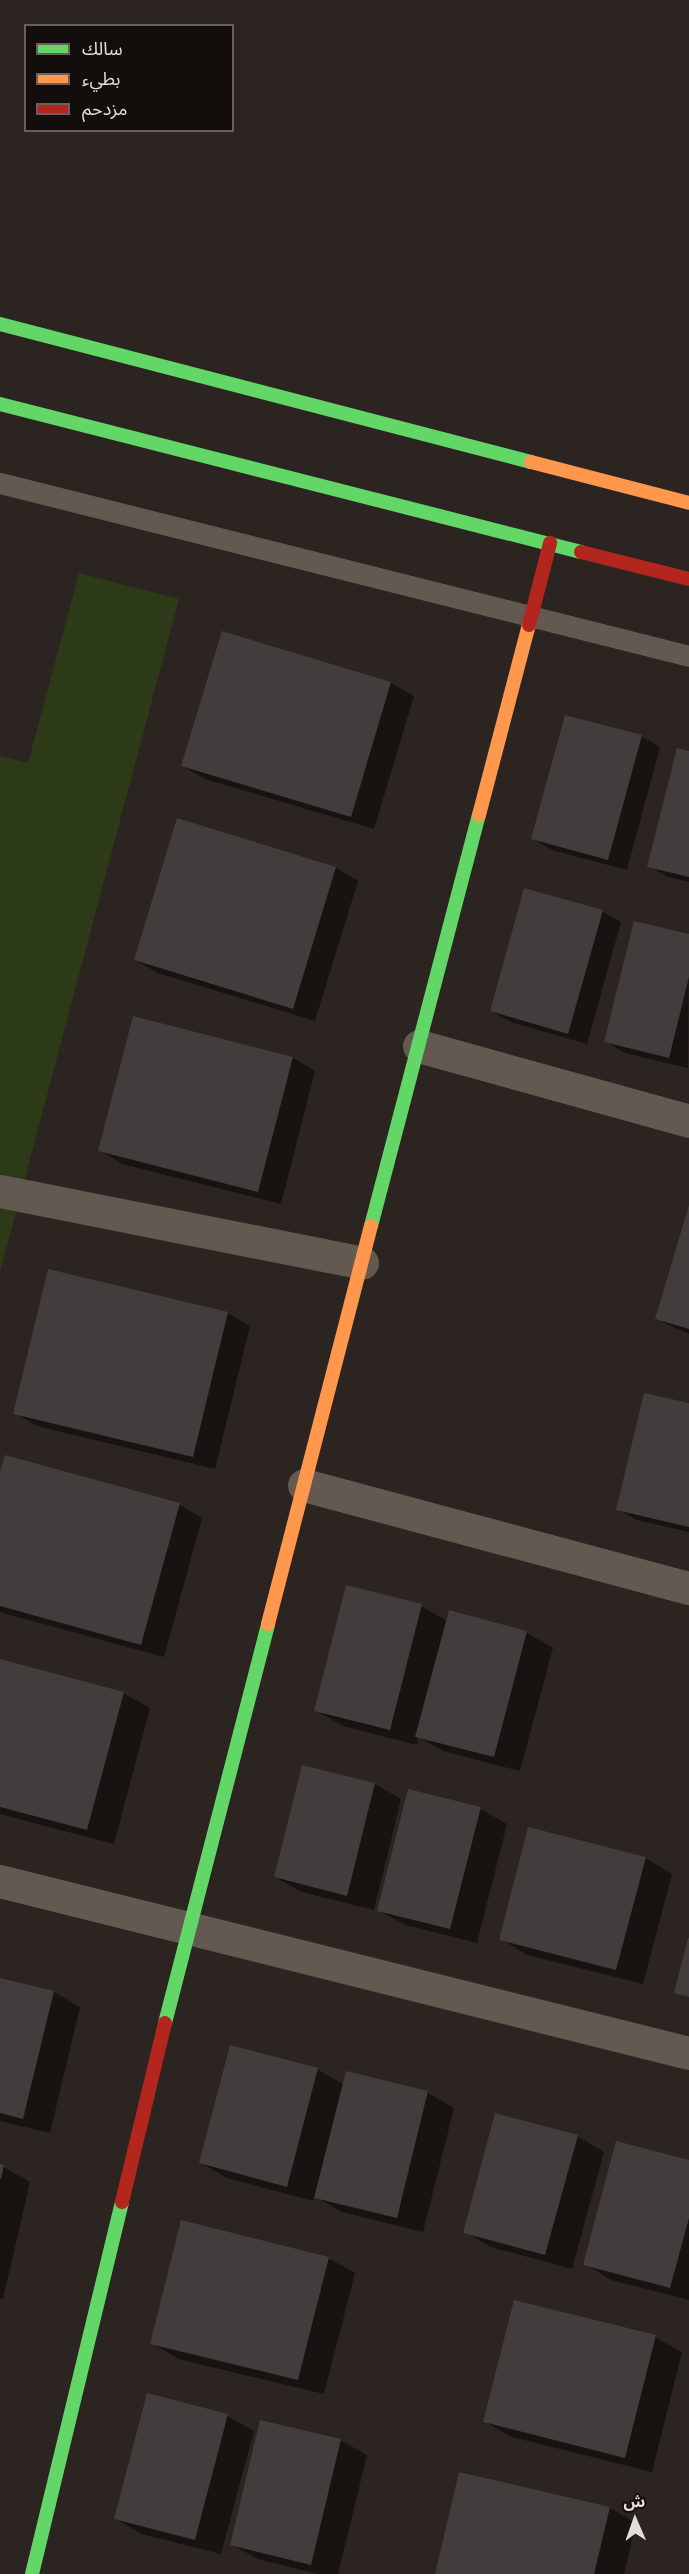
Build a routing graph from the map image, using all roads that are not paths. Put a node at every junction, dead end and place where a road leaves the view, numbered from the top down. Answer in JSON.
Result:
{"nodes":[{"id":1,"x":0,"y":324,"type":"edge"},
{"id":2,"x":0,"y":404,"type":"edge"},
{"id":3,"x":0,"y":483,"type":"edge"},
{"id":4,"x":689,"y":503,"type":"edge"},
{"id":5,"x":550,"y":543,"type":"junction"},
{"id":6,"x":689,"y":579,"type":"edge"},
{"id":7,"x":532,"y":616,"type":"junction"},
{"id":8,"x":689,"y":656,"type":"edge"},
{"id":9,"x":419,"y":1046,"type":"junction"},
{"id":10,"x":689,"y":1121,"type":"edge"},
{"id":11,"x":0,"y":1191,"type":"edge"},
{"id":12,"x":362,"y":1263,"type":"junction"},
{"id":13,"x":304,"y":1485,"type":"junction"},
{"id":14,"x":689,"y":1588,"type":"edge"},
{"id":15,"x":0,"y":1881,"type":"edge"},
{"id":16,"x":188,"y":1928,"type":"junction"},
{"id":17,"x":689,"y":2053,"type":"edge"},
{"id":18,"x":33,"y":2574,"type":"edge"}],
"edges":[{"from":1,"to":4,"type":"street"},
{"from":2,"to":5,"type":"street"},
{"from":3,"to":7,"type":"lane"},
{"from":5,"to":6,"type":"street"},
{"from":5,"to":7,"type":"street"},
{"from":7,"to":8,"type":"lane"},
{"from":7,"to":9,"type":"street"},
{"from":9,"to":10,"type":"street"},
{"from":9,"to":12,"type":"street"},
{"from":11,"to":12,"type":"street"},
{"from":12,"to":13,"type":"street"},
{"from":13,"to":14,"type":"street"},
{"from":13,"to":16,"type":"street"},
{"from":15,"to":16,"type":"street"},
{"from":16,"to":17,"type":"street"},
{"from":16,"to":18,"type":"street"}]}
